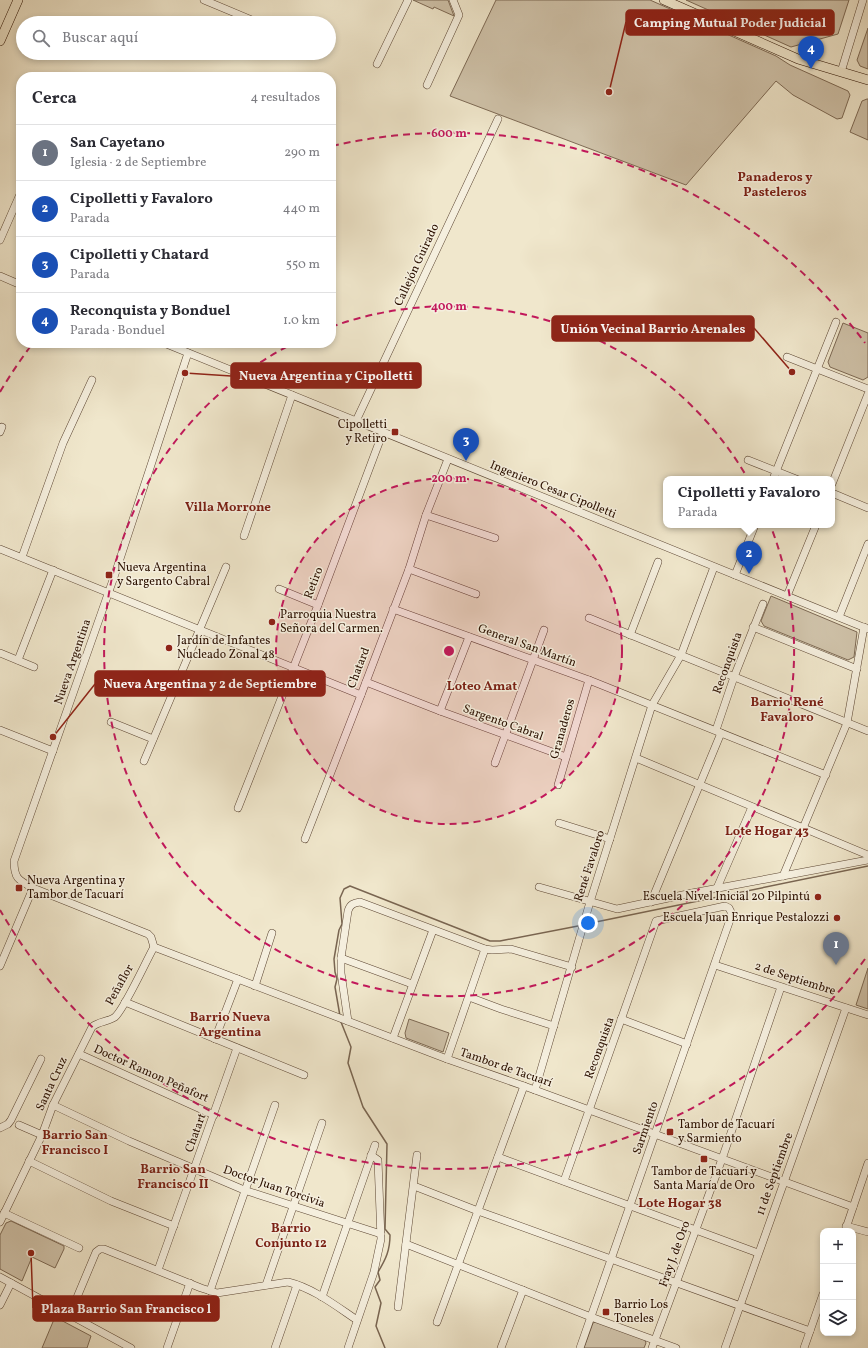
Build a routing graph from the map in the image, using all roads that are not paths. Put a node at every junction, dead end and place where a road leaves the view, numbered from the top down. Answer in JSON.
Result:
{"nodes":[{"id":1,"x":18,"y":0,"type":"edge"},
{"id":2,"x":204,"y":0,"type":"edge"},
{"id":3,"x":408,"y":0,"type":"edge"},
{"id":4,"x":453,"y":0,"type":"edge"},
{"id":5,"x":664,"y":0,"type":"edge"},
{"id":6,"x":863,"y":0,"type":"edge"},
{"id":7,"x":242,"y":16,"type":"edge"},
{"id":8,"x":0,"y":41,"type":"edge"},
{"id":9,"x":377,"y":64,"type":"dead end"},
{"id":10,"x":841,"y":72,"type":"junction"},
{"id":11,"x":868,"y":80,"type":"edge"},
{"id":12,"x":427,"y":85,"type":"dead end"},
{"id":13,"x":498,"y":119,"type":"dead end"},
{"id":14,"x":16,"y":203,"type":"edge"},
{"id":15,"x":0,"y":240,"type":"edge"},
{"id":16,"x":0,"y":276,"type":"edge"},
{"id":17,"x":16,"y":283,"type":"edge"},
{"id":18,"x":836,"y":322,"type":"dead end"},
{"id":19,"x":176,"y":348,"type":"edge"},
{"id":20,"x":188,"y":353,"type":"junction"},
{"id":21,"x":787,"y":357,"type":"dead end"},
{"id":22,"x":817,"y":369,"type":"junction"},
{"id":23,"x":92,"y":380,"type":"dead end"},
{"id":24,"x":868,"y":389,"type":"edge"},
{"id":25,"x":868,"y":394,"type":"edge"},
{"id":26,"x":292,"y":395,"type":"junction"},
{"id":27,"x":356,"y":421,"type":"junction"},
{"id":28,"x":383,"y":432,"type":"junction"},
{"id":29,"x":448,"y":459,"type":"junction"},
{"id":30,"x":748,"y":460,"type":"dead end"},
{"id":31,"x":777,"y":471,"type":"junction"},
{"id":32,"x":775,"y":476,"type":"edge"},
{"id":33,"x":789,"y":476,"type":"edge"},
{"id":34,"x":835,"y":476,"type":"edge"},
{"id":35,"x":835,"y":494,"type":"edge"},
{"id":36,"x":868,"y":508,"type":"edge"},
{"id":37,"x":426,"y":515,"type":"junction"},
{"id":38,"x":754,"y":528,"type":"edge"},
{"id":39,"x":815,"y":528,"type":"edge"},
{"id":40,"x":244,"y":536,"type":"dead end"},
{"id":41,"x":495,"y":538,"type":"dead end"},
{"id":42,"x":868,"y":544,"type":"edge"},
{"id":43,"x":0,"y":548,"type":"edge"},
{"id":44,"x":22,"y":557,"type":"junction"},
{"id":45,"x":658,"y":562,"type":"dead end"},
{"id":46,"x":864,"y":564,"type":"edge"},
{"id":47,"x":226,"y":566,"type":"dead end"},
{"id":48,"x":714,"y":566,"type":"junction"},
{"id":49,"x":409,"y":569,"type":"junction"},
{"id":50,"x":53,"y":570,"type":"junction"},
{"id":51,"x":735,"y":575,"type":"junction"},
{"id":52,"x":280,"y":588,"type":"dead end"},
{"id":53,"x":109,"y":593,"type":"junction"},
{"id":54,"x":476,"y":594,"type":"dead end"},
{"id":55,"x":787,"y":596,"type":"junction"},
{"id":56,"x":763,"y":604,"type":"dead end"},
{"id":57,"x":318,"y":605,"type":"junction"},
{"id":58,"x":393,"y":609,"type":"junction"},
{"id":59,"x":839,"y":617,"type":"junction"},
{"id":60,"x":589,"y":618,"type":"dead end"},
{"id":61,"x":753,"y":627,"type":"junction"},
{"id":62,"x":866,"y":628,"type":"edge"},
{"id":63,"x":199,"y":629,"type":"junction"},
{"id":64,"x":544,"y":630,"type":"dead end"},
{"id":65,"x":630,"y":635,"type":"junction"},
{"id":66,"x":469,"y":637,"type":"junction"},
{"id":67,"x":0,"y":653,"type":"edge"},
{"id":68,"x":681,"y":655,"type":"junction"},
{"id":69,"x":533,"y":659,"type":"junction"},
{"id":70,"x":18,"y":660,"type":"junction"},
{"id":71,"x":34,"y":667,"type":"dead end"},
{"id":72,"x":293,"y":668,"type":"junction"},
{"id":73,"x":857,"y":669,"type":"junction"},
{"id":74,"x":734,"y":677,"type":"junction"},
{"id":75,"x":589,"y":680,"type":"junction"},
{"id":76,"x":366,"y":682,"type":"junction"},
{"id":77,"x":361,"y":695,"type":"junction"},
{"id":78,"x":652,"y":705,"type":"junction"},
{"id":79,"x":440,"y":711,"type":"junction"},
{"id":80,"x":110,"y":722,"type":"dead end"},
{"id":81,"x":847,"y":723,"type":"junction"},
{"id":82,"x":0,"y":730,"type":"edge"},
{"id":83,"x":868,"y":731,"type":"edge"},
{"id":84,"x":718,"y":732,"type":"junction"},
{"id":85,"x":505,"y":735,"type":"junction"},
{"id":86,"x":153,"y":739,"type":"junction"},
{"id":87,"x":53,"y":751,"type":"junction"},
{"id":88,"x":566,"y":757,"type":"junction"},
{"id":89,"x":636,"y":758,"type":"junction"},
{"id":90,"x":144,"y":761,"type":"dead end"},
{"id":91,"x":495,"y":763,"type":"dead end"},
{"id":92,"x":826,"y":774,"type":"junction"},
{"id":93,"x":558,"y":785,"type":"dead end"},
{"id":94,"x":700,"y":785,"type":"junction"},
{"id":95,"x":752,"y":807,"type":"junction"},
{"id":96,"x":238,"y":808,"type":"dead end"},
{"id":97,"x":559,"y":823,"type":"dead end"},
{"id":98,"x":803,"y":828,"type":"junction"},
{"id":99,"x":305,"y":838,"type":"dead end"},
{"id":100,"x":610,"y":839,"type":"junction"},
{"id":101,"x":868,"y":855,"type":"edge"},
{"id":102,"x":868,"y":860,"type":"edge"},
{"id":103,"x":783,"y":876,"type":"junction"},
{"id":104,"x":539,"y":887,"type":"dead end"},
{"id":105,"x":33,"y":888,"type":"junction"},
{"id":106,"x":716,"y":888,"type":"junction"},
{"id":107,"x":590,"y":902,"type":"junction"},
{"id":108,"x":651,"y":902,"type":"junction"},
{"id":109,"x":656,"y":921,"type":"joint"},
{"id":110,"x":433,"y":930,"type":"junction"},
{"id":111,"x":272,"y":933,"type":"dead end"},
{"id":112,"x":154,"y":947,"type":"junction"},
{"id":113,"x":485,"y":949,"type":"junction"},
{"id":114,"x":2,"y":955,"type":"edge"},
{"id":115,"x":341,"y":958,"type":"junction"},
{"id":116,"x":714,"y":965,"type":"junction"},
{"id":117,"x":0,"y":966,"type":"edge"},
{"id":118,"x":572,"y":967,"type":"junction"},
{"id":119,"x":238,"y":979,"type":"junction"},
{"id":120,"x":412,"y":984,"type":"junction"},
{"id":121,"x":255,"y":986,"type":"junction"},
{"id":122,"x":781,"y":987,"type":"junction"},
{"id":123,"x":469,"y":997,"type":"junction"},
{"id":124,"x":125,"y":1002,"type":"junction"},
{"id":125,"x":846,"y":1008,"type":"junction"},
{"id":126,"x":868,"y":1015,"type":"edge"},
{"id":127,"x":621,"y":1019,"type":"junction"},
{"id":128,"x":346,"y":1020,"type":"junction"},
{"id":129,"x":97,"y":1023,"type":"joint"},
{"id":130,"x":554,"y":1026,"type":"junction"},
{"id":131,"x":392,"y":1038,"type":"junction"},
{"id":132,"x":215,"y":1039,"type":"junction"},
{"id":133,"x":687,"y":1044,"type":"junction"},
{"id":134,"x":237,"y":1048,"type":"junction"},
{"id":135,"x":79,"y":1054,"type":"junction"},
{"id":136,"x":41,"y":1059,"type":"dead end"},
{"id":137,"x":446,"y":1059,"type":"junction"},
{"id":138,"x":304,"y":1075,"type":"dead end"},
{"id":139,"x":524,"y":1086,"type":"junction"},
{"id":140,"x":535,"y":1090,"type":"junction"},
{"id":141,"x":275,"y":1105,"type":"dead end"},
{"id":142,"x":53,"y":1106,"type":"junction"},
{"id":143,"x":589,"y":1110,"type":"junction"},
{"id":144,"x":214,"y":1114,"type":"junction"},
{"id":145,"x":322,"y":1123,"type":"dead end"},
{"id":146,"x":19,"y":1124,"type":"dead end"},
{"id":147,"x":0,"y":1128,"type":"edge"},
{"id":148,"x":655,"y":1134,"type":"junction"},
{"id":149,"x":42,"y":1135,"type":"junction"},
{"id":150,"x":375,"y":1145,"type":"dead end"},
{"id":151,"x":371,"y":1155,"type":"junction"},
{"id":152,"x":417,"y":1155,"type":"dead end"},
{"id":153,"x":498,"y":1157,"type":"junction"},
{"id":154,"x":722,"y":1159,"type":"junction"},
{"id":155,"x":30,"y":1161,"type":"junction"},
{"id":156,"x":868,"y":1164,"type":"edge"},
{"id":157,"x":194,"y":1169,"type":"junction"},
{"id":158,"x":564,"y":1182,"type":"junction"},
{"id":159,"x":784,"y":1182,"type":"junction"},
{"id":160,"x":414,"y":1186,"type":"junction"},
{"id":161,"x":244,"y":1190,"type":"junction"},
{"id":162,"x":293,"y":1205,"type":"junction"},
{"id":163,"x":630,"y":1206,"type":"junction"},
{"id":164,"x":853,"y":1207,"type":"junction"},
{"id":165,"x":478,"y":1211,"type":"junction"},
{"id":166,"x":4,"y":1212,"type":"junction"},
{"id":167,"x":0,"y":1222,"type":"edge"},
{"id":168,"x":347,"y":1223,"type":"junction"},
{"id":169,"x":174,"y":1226,"type":"junction"},
{"id":170,"x":845,"y":1228,"type":"edge"},
{"id":171,"x":696,"y":1230,"type":"junction"},
{"id":172,"x":856,"y":1230,"type":"edge"},
{"id":173,"x":868,"y":1232,"type":"edge"},
{"id":174,"x":381,"y":1234,"type":"junction"},
{"id":175,"x":406,"y":1244,"type":"junction"},
{"id":176,"x":79,"y":1248,"type":"dead end"},
{"id":177,"x":758,"y":1253,"type":"junction"},
{"id":178,"x":612,"y":1259,"type":"junction"},
{"id":179,"x":458,"y":1266,"type":"junction"},
{"id":180,"x":158,"y":1270,"type":"junction"},
{"id":181,"x":0,"y":1277,"type":"edge"},
{"id":182,"x":676,"y":1282,"type":"junction"},
{"id":183,"x":11,"y":1283,"type":"junction"},
{"id":184,"x":190,"y":1283,"type":"junction"},
{"id":185,"x":266,"y":1285,"type":"junction"},
{"id":186,"x":297,"y":1285,"type":"junction"},
{"id":187,"x":523,"y":1290,"type":"junction"},
{"id":188,"x":210,"y":1291,"type":"junction"},
{"id":189,"x":322,"y":1297,"type":"junction"},
{"id":190,"x":821,"y":1300,"type":"edge"},
{"id":191,"x":0,"y":1305,"type":"edge"},
{"id":192,"x":740,"y":1305,"type":"junction"},
{"id":193,"x":398,"y":1306,"type":"dead end"},
{"id":194,"x":70,"y":1314,"type":"junction"},
{"id":195,"x":591,"y":1317,"type":"junction"},
{"id":196,"x":357,"y":1320,"type":"junction"},
{"id":197,"x":437,"y":1322,"type":"dead end"},
{"id":198,"x":810,"y":1331,"type":"junction"},
{"id":199,"x":655,"y":1340,"type":"junction"},
{"id":200,"x":128,"y":1347,"type":"edge"},
{"id":201,"x":167,"y":1348,"type":"edge"},
{"id":202,"x":275,"y":1348,"type":"edge"},
{"id":203,"x":348,"y":1348,"type":"edge"},
{"id":204,"x":501,"y":1348,"type":"edge"},
{"id":205,"x":580,"y":1348,"type":"edge"},
{"id":206,"x":652,"y":1348,"type":"edge"},
{"id":207,"x":676,"y":1348,"type":"edge"},
{"id":208,"x":725,"y":1348,"type":"edge"},
{"id":209,"x":804,"y":1348,"type":"edge"}],
"edges":[{"from":1,"to":8,"type":"main road"},
{"from":2,"to":7,"type":"street"},
{"from":3,"to":9,"type":"street"},
{"from":4,"to":12,"type":"street"},
{"from":5,"to":10,"type":"main road"},
{"from":6,"to":10,"type":"street"},
{"from":10,"to":11,"type":"main road"},
{"from":13,"to":27,"type":"street","name":"Callejón Guirado"},
{"from":14,"to":15,"type":"street"},
{"from":16,"to":17,"type":"street"},
{"from":18,"to":22,"type":"street"},
{"from":19,"to":20,"type":"street","name":"Ingeniero Cesar Cipolletti"},
{"from":20,"to":26,"type":"street","name":"Ingeniero Cesar Cipolletti"},
{"from":20,"to":53,"type":"street","name":"Nueva Argentina"},
{"from":21,"to":22,"type":"street"},
{"from":22,"to":24,"type":"street"},
{"from":22,"to":31,"type":"street"},
{"from":23,"to":44,"type":"street"},
{"from":25,"to":34,"type":"street"},
{"from":26,"to":27,"type":"street","name":"Ingeniero Cesar Cipolletti"},
{"from":26,"to":40,"type":"street"},
{"from":27,"to":28,"type":"street","name":"Ingeniero Cesar Cipolletti"},
{"from":28,"to":29,"type":"street","name":"Ingeniero Cesar Cipolletti"},
{"from":28,"to":57,"type":"street","name":"Retiro"},
{"from":29,"to":37,"type":"street","name":"Chatard"},
{"from":29,"to":48,"type":"street","name":"Ingeniero Cesar Cipolletti"},
{"from":30,"to":31,"type":"street"},
{"from":31,"to":32,"type":"street"},
{"from":31,"to":33,"type":"street"},
{"from":35,"to":36,"type":"street"},
{"from":37,"to":41,"type":"street"},
{"from":37,"to":49,"type":"street","name":"Chatard"},
{"from":38,"to":51,"type":"street"},
{"from":39,"to":55,"type":"street"},
{"from":42,"to":46,"type":"street"},
{"from":43,"to":44,"type":"street"},
{"from":44,"to":50,"type":"street"},
{"from":45,"to":65,"type":"street"},
{"from":46,"to":59,"type":"street"},
{"from":47,"to":63,"type":"street"},
{"from":48,"to":51,"type":"street","name":"Ingeniero Cesar Cipolletti"},
{"from":48,"to":68,"type":"street","name":"René Favaloro"},
{"from":49,"to":54,"type":"street"},
{"from":49,"to":58,"type":"street","name":"Chatard"},
{"from":50,"to":53,"type":"street"},
{"from":50,"to":70,"type":"street"},
{"from":51,"to":55,"type":"street","name":"Ingeniero Cesar Cipolletti"},
{"from":52,"to":57,"type":"street"},
{"from":53,"to":63,"type":"street"},
{"from":53,"to":87,"type":"street","name":"Nueva Argentina"},
{"from":55,"to":59,"type":"street","name":"Ingeniero Cesar Cipolletti"},
{"from":56,"to":61,"type":"street","name":"Reconquista"},
{"from":57,"to":72,"type":"street","name":"Retiro"},
{"from":58,"to":66,"type":"street","name":"General San Martín"},
{"from":58,"to":76,"type":"street","name":"Chatard"},
{"from":59,"to":62,"type":"street","name":"Ingeniero Cesar Cipolletti"},
{"from":60,"to":65,"type":"street"},
{"from":61,"to":73,"type":"street"},
{"from":61,"to":74,"type":"street","name":"Reconquista"},
{"from":62,"to":73,"type":"street"},
{"from":63,"to":72,"type":"street"},
{"from":63,"to":86,"type":"street"},
{"from":64,"to":69,"type":"street"},
{"from":65,"to":68,"type":"street"},
{"from":66,"to":69,"type":"street","name":"General San Martín"},
{"from":66,"to":79,"type":"street"},
{"from":67,"to":70,"type":"street"},
{"from":68,"to":74,"type":"street"},
{"from":68,"to":78,"type":"street","name":"René Favaloro"},
{"from":69,"to":75,"type":"street","name":"General San Martín"},
{"from":69,"to":85,"type":"street"},
{"from":70,"to":71,"type":"street"},
{"from":72,"to":77,"type":"street"},
{"from":72,"to":96,"type":"street","name":"Retiro"},
{"from":73,"to":81,"type":"street"},
{"from":74,"to":81,"type":"street"},
{"from":74,"to":84,"type":"street","name":"Reconquista"},
{"from":75,"to":78,"type":"street","name":"General San Martín"},
{"from":75,"to":88,"type":"street","name":"Granaderos"},
{"from":76,"to":77,"type":"street","name":"Chatard"},
{"from":76,"to":79,"type":"street","name":"Sargento Cabral"},
{"from":77,"to":99,"type":"street","name":"Chatard"},
{"from":78,"to":84,"type":"street","name":"General San Martín"},
{"from":78,"to":89,"type":"street","name":"René Favaloro"},
{"from":79,"to":85,"type":"street","name":"Sargento Cabral"},
{"from":80,"to":86,"type":"street"},
{"from":81,"to":83,"type":"street"},
{"from":81,"to":92,"type":"street"},
{"from":82,"to":87,"type":"street"},
{"from":84,"to":92,"type":"street","name":"General San Martín"},
{"from":84,"to":94,"type":"street","name":"Reconquista"},
{"from":85,"to":88,"type":"street","name":"Sargento Cabral"},
{"from":85,"to":91,"type":"street"},
{"from":86,"to":90,"type":"street"},
{"from":87,"to":105,"type":"street","name":"Nueva Argentina"},
{"from":88,"to":93,"type":"street","name":"Granaderos"},
{"from":89,"to":94,"type":"street"},
{"from":89,"to":100,"type":"street","name":"René Favaloro"},
{"from":92,"to":98,"type":"street"},
{"from":94,"to":95,"type":"street"},
{"from":94,"to":108,"type":"street","name":"Reconquista"},
{"from":95,"to":98,"type":"street"},
{"from":95,"to":106,"type":"street"},
{"from":97,"to":100,"type":"street"},
{"from":98,"to":101,"type":"street"},
{"from":98,"to":103,"type":"street"},
{"from":100,"to":107,"type":"street","name":"René Favaloro"},
{"from":102,"to":103,"type":"street"},
{"from":103,"to":106,"type":"street"},
{"from":104,"to":107,"type":"street"},
{"from":105,"to":112,"type":"street","name":"Nueva Argentina"},
{"from":105,"to":114,"type":"street"},
{"from":106,"to":108,"type":"street"},
{"from":107,"to":108,"type":"street"},
{"from":107,"to":118,"type":"street","name":"René Favaloro"},
{"from":109,"to":116,"type":"street","name":"Sarmiento"},
{"from":109,"to":127,"type":"street","name":"Reconquista"},
{"from":110,"to":113,"type":"street"},
{"from":110,"to":115,"type":"street"},
{"from":110,"to":120,"type":"street"},
{"from":111,"to":121,"type":"street"},
{"from":112,"to":119,"type":"street","name":"Tambor de Tacuarí"},
{"from":112,"to":124,"type":"street","name":"Peñaflor"},
{"from":113,"to":118,"type":"street"},
{"from":113,"to":123,"type":"street"},
{"from":114,"to":117,"type":"street"},
{"from":115,"to":120,"type":"street"},
{"from":115,"to":128,"type":"street"},
{"from":116,"to":122,"type":"street","name":"2 de Septiembre"},
{"from":116,"to":133,"type":"street","name":"Sarmiento"},
{"from":118,"to":130,"type":"street","name":"René Favaloro"},
{"from":119,"to":121,"type":"street","name":"Tambor de Tacuarí"},
{"from":119,"to":132,"type":"street"},
{"from":120,"to":131,"type":"street"},
{"from":121,"to":128,"type":"street","name":"Tambor de Tacuarí"},
{"from":122,"to":125,"type":"street","name":"2 de Septiembre"},
{"from":122,"to":154,"type":"street","name":"Fray J. de Oro"},
{"from":123,"to":130,"type":"street"},
{"from":123,"to":137,"type":"street"},
{"from":124,"to":129,"type":"street","name":"Peñaflor"},
{"from":124,"to":132,"type":"street"},
{"from":125,"to":126,"type":"street","name":"2 de Septiembre"},
{"from":125,"to":159,"type":"street","name":"11 de Septiembre"},
{"from":127,"to":133,"type":"street"},
{"from":127,"to":143,"type":"street","name":"Reconquista"},
{"from":128,"to":131,"type":"street","name":"Tambor de Tacuarí"},
{"from":129,"to":135,"type":"street","name":"Santa Cruz"},
{"from":130,"to":140,"type":"street","name":"René Favaloro"},
{"from":131,"to":137,"type":"street","name":"Tambor de Tacuarí"},
{"from":132,"to":134,"type":"street"},
{"from":133,"to":148,"type":"street","name":"Sarmiento"},
{"from":134,"to":138,"type":"street"},
{"from":134,"to":144,"type":"street","name":"Chatart"},
{"from":135,"to":142,"type":"street","name":"Santa Cruz"},
{"from":135,"to":144,"type":"street","name":"Doctor Ramon Peñafort"},
{"from":136,"to":147,"type":"street"},
{"from":137,"to":139,"type":"street","name":"Tambor de Tacuarí"},
{"from":139,"to":140,"type":"street","name":"Tambor de Tacuarí"},
{"from":139,"to":153,"type":"street"},
{"from":140,"to":143,"type":"street","name":"Tambor de Tacuarí"},
{"from":141,"to":161,"type":"street"},
{"from":142,"to":149,"type":"street","name":"Santa Cruz"},
{"from":142,"to":157,"type":"street","name":"Doctor Juan Torcivia"},
{"from":143,"to":148,"type":"street","name":"Tambor de Tacuarí"},
{"from":143,"to":158,"type":"street","name":"Reconquista"},
{"from":144,"to":157,"type":"street","name":"Chatart"},
{"from":145,"to":162,"type":"street"},
{"from":146,"to":149,"type":"street"},
{"from":148,"to":154,"type":"street","name":"Tambor de Tacuarí"},
{"from":148,"to":163,"type":"street","name":"Sarmiento"},
{"from":149,"to":155,"type":"street","name":"Santa Cruz"},
{"from":150,"to":151,"type":"street"},
{"from":151,"to":168,"type":"street"},
{"from":151,"to":174,"type":"street"},
{"from":152,"to":160,"type":"street"},
{"from":153,"to":158,"type":"street"},
{"from":153,"to":165,"type":"street"},
{"from":154,"to":159,"type":"street","name":"Tambor de Tacuarí"},
{"from":154,"to":171,"type":"street","name":"Fray J. de Oro"},
{"from":155,"to":166,"type":"street","name":"Santa Cruz"},
{"from":155,"to":169,"type":"street"},
{"from":156,"to":164,"type":"street"},
{"from":157,"to":161,"type":"street","name":"Doctor Juan Torcivia"},
{"from":157,"to":169,"type":"street","name":"Chatart"},
{"from":158,"to":163,"type":"street"},
{"from":159,"to":164,"type":"street","name":"Tambor de Tacuarí"},
{"from":159,"to":177,"type":"street","name":"11 de Septiembre"},
{"from":160,"to":165,"type":"street"},
{"from":160,"to":175,"type":"street"},
{"from":161,"to":162,"type":"street","name":"Doctor Juan Torcivia"},
{"from":161,"to":188,"type":"street"},
{"from":162,"to":168,"type":"street","name":"Doctor Juan Torcivia"},
{"from":162,"to":185,"type":"street"},
{"from":163,"to":171,"type":"street"},
{"from":163,"to":178,"type":"street","name":"Sarmiento"},
{"from":164,"to":170,"type":"street"},
{"from":165,"to":178,"type":"street"},
{"from":165,"to":179,"type":"street"},
{"from":166,"to":167,"type":"street","name":"Santa Cruz"},
{"from":166,"to":176,"type":"street"},
{"from":168,"to":174,"type":"street","name":"Doctor Juan Torcivia"},
{"from":168,"to":189,"type":"street"},
{"from":169,"to":180,"type":"street","name":"Chatart"},
{"from":171,"to":177,"type":"street"},
{"from":171,"to":182,"type":"street","name":"Fray J. de Oro"},
{"from":172,"to":173,"type":"street"},
{"from":174,"to":196,"type":"street"},
{"from":175,"to":179,"type":"street"},
{"from":175,"to":193,"type":"street"},
{"from":177,"to":192,"type":"street","name":"11 de Septiembre"},
{"from":178,"to":182,"type":"street"},
{"from":178,"to":195,"type":"street","name":"Sarmiento"},
{"from":179,"to":187,"type":"street"},
{"from":179,"to":197,"type":"street"},
{"from":180,"to":184,"type":"street"},
{"from":180,"to":194,"type":"street"},
{"from":181,"to":183,"type":"street"},
{"from":182,"to":192,"type":"street"},
{"from":182,"to":199,"type":"street","name":"Fray J. de Oro"},
{"from":183,"to":191,"type":"street"},
{"from":183,"to":194,"type":"street"},
{"from":184,"to":188,"type":"street"},
{"from":184,"to":201,"type":"street"},
{"from":185,"to":186,"type":"street"},
{"from":185,"to":188,"type":"street"},
{"from":186,"to":189,"type":"street"},
{"from":186,"to":202,"type":"street"},
{"from":187,"to":195,"type":"street"},
{"from":187,"to":204,"type":"street"},
{"from":189,"to":196,"type":"street"},
{"from":190,"to":198,"type":"street"},
{"from":192,"to":198,"type":"street"},
{"from":192,"to":208,"type":"street","name":"11 de Septiembre"},
{"from":194,"to":200,"type":"street"},
{"from":195,"to":199,"type":"street"},
{"from":195,"to":205,"type":"street","name":"Sarmiento"},
{"from":196,"to":203,"type":"street"},
{"from":198,"to":209,"type":"street"},
{"from":199,"to":206,"type":"street","name":"Fray J. de Oro"},
{"from":199,"to":207,"type":"street"}]}
